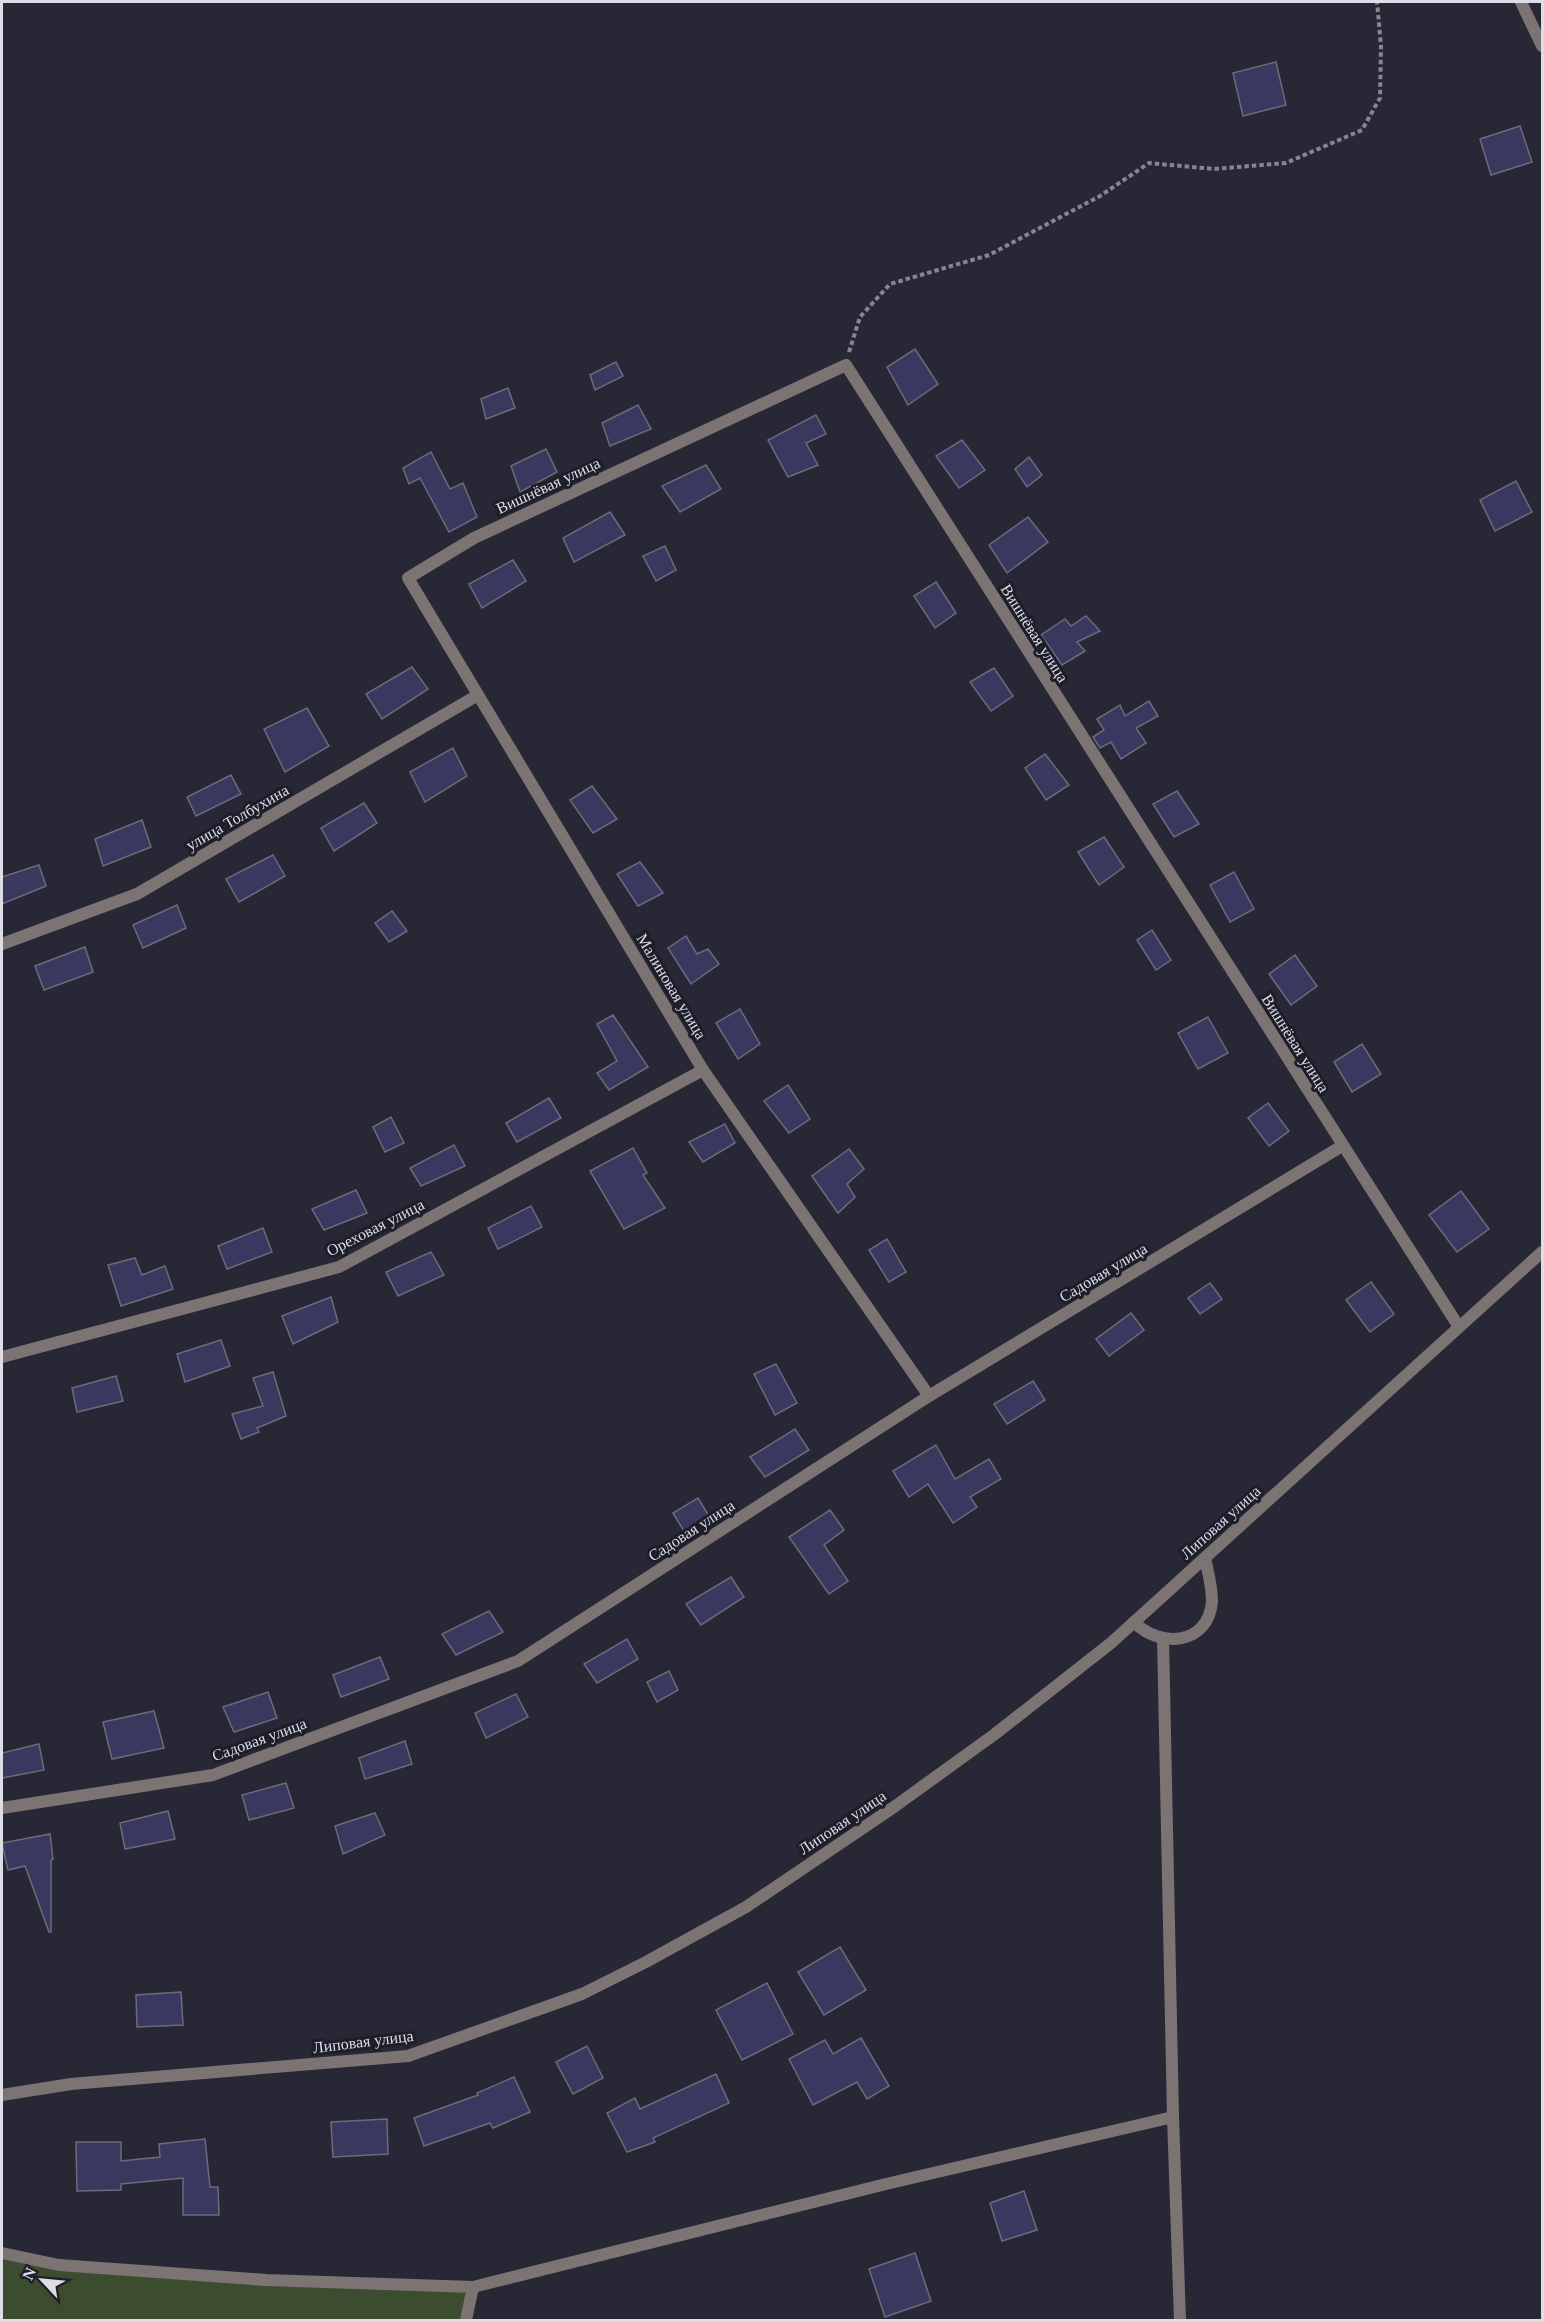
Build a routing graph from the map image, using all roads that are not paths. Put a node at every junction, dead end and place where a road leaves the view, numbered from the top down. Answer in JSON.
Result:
{"nodes":[{"id":1,"x":1521,"y":2,"type":"edge"},
{"id":2,"x":1542,"y":46,"type":"edge"},
{"id":3,"x":408,"y":578,"type":"joint"},
{"id":4,"x":478,"y":694,"type":"junction"},
{"id":5,"x":2,"y":944,"type":"edge"},
{"id":6,"x":703,"y":1070,"type":"junction"},
{"id":7,"x":1342,"y":1146,"type":"junction"},
{"id":8,"x":1542,"y":1252,"type":"edge"},
{"id":9,"x":1460,"y":1328,"type":"junction"},
{"id":10,"x":2,"y":1357,"type":"edge"},
{"id":11,"x":929,"y":1396,"type":"junction"},
{"id":12,"x":1205,"y":1558,"type":"junction"},
{"id":13,"x":1134,"y":1622,"type":"junction"},
{"id":14,"x":1163,"y":1638,"type":"junction"},
{"id":15,"x":2,"y":1808,"type":"edge"},
{"id":16,"x":2,"y":2095,"type":"edge"},
{"id":17,"x":1173,"y":2117,"type":"junction"},
{"id":18,"x":2,"y":2253,"type":"edge"},
{"id":19,"x":473,"y":2287,"type":"junction"},
{"id":20,"x":466,"y":2320,"type":"edge"},
{"id":21,"x":1180,"y":2320,"type":"edge"}],
"edges":[{"from":1,"to":2,"type":"street"},
{"from":3,"to":4,"type":"street","name":"Малиновая улица"},
{"from":3,"to":7,"type":"street","name":"Вишнёвая улица"},
{"from":4,"to":5,"type":"street","name":"улица Толбухина"},
{"from":4,"to":6,"type":"street","name":"Малиновая улица"},
{"from":6,"to":10,"type":"street","name":"Ореховая улица"},
{"from":6,"to":11,"type":"street","name":"Малиновая улица"},
{"from":7,"to":9,"type":"street","name":"Вишнёвая улица"},
{"from":7,"to":11,"type":"street","name":"Садовая улица"},
{"from":8,"to":9,"type":"street","name":"Липовая улица"},
{"from":9,"to":12,"type":"street","name":"Липовая улица"},
{"from":11,"to":15,"type":"street","name":"Садовая улица"},
{"from":12,"to":13,"type":"street","name":"Липовая улица"},
{"from":12,"to":14,"type":"street"},
{"from":13,"to":14,"type":"street"},
{"from":13,"to":16,"type":"street","name":"Липовая улица"},
{"from":14,"to":17,"type":"street"},
{"from":17,"to":19,"type":"street"},
{"from":17,"to":21,"type":"street"},
{"from":18,"to":19,"type":"street"},
{"from":19,"to":20,"type":"street"}]}
